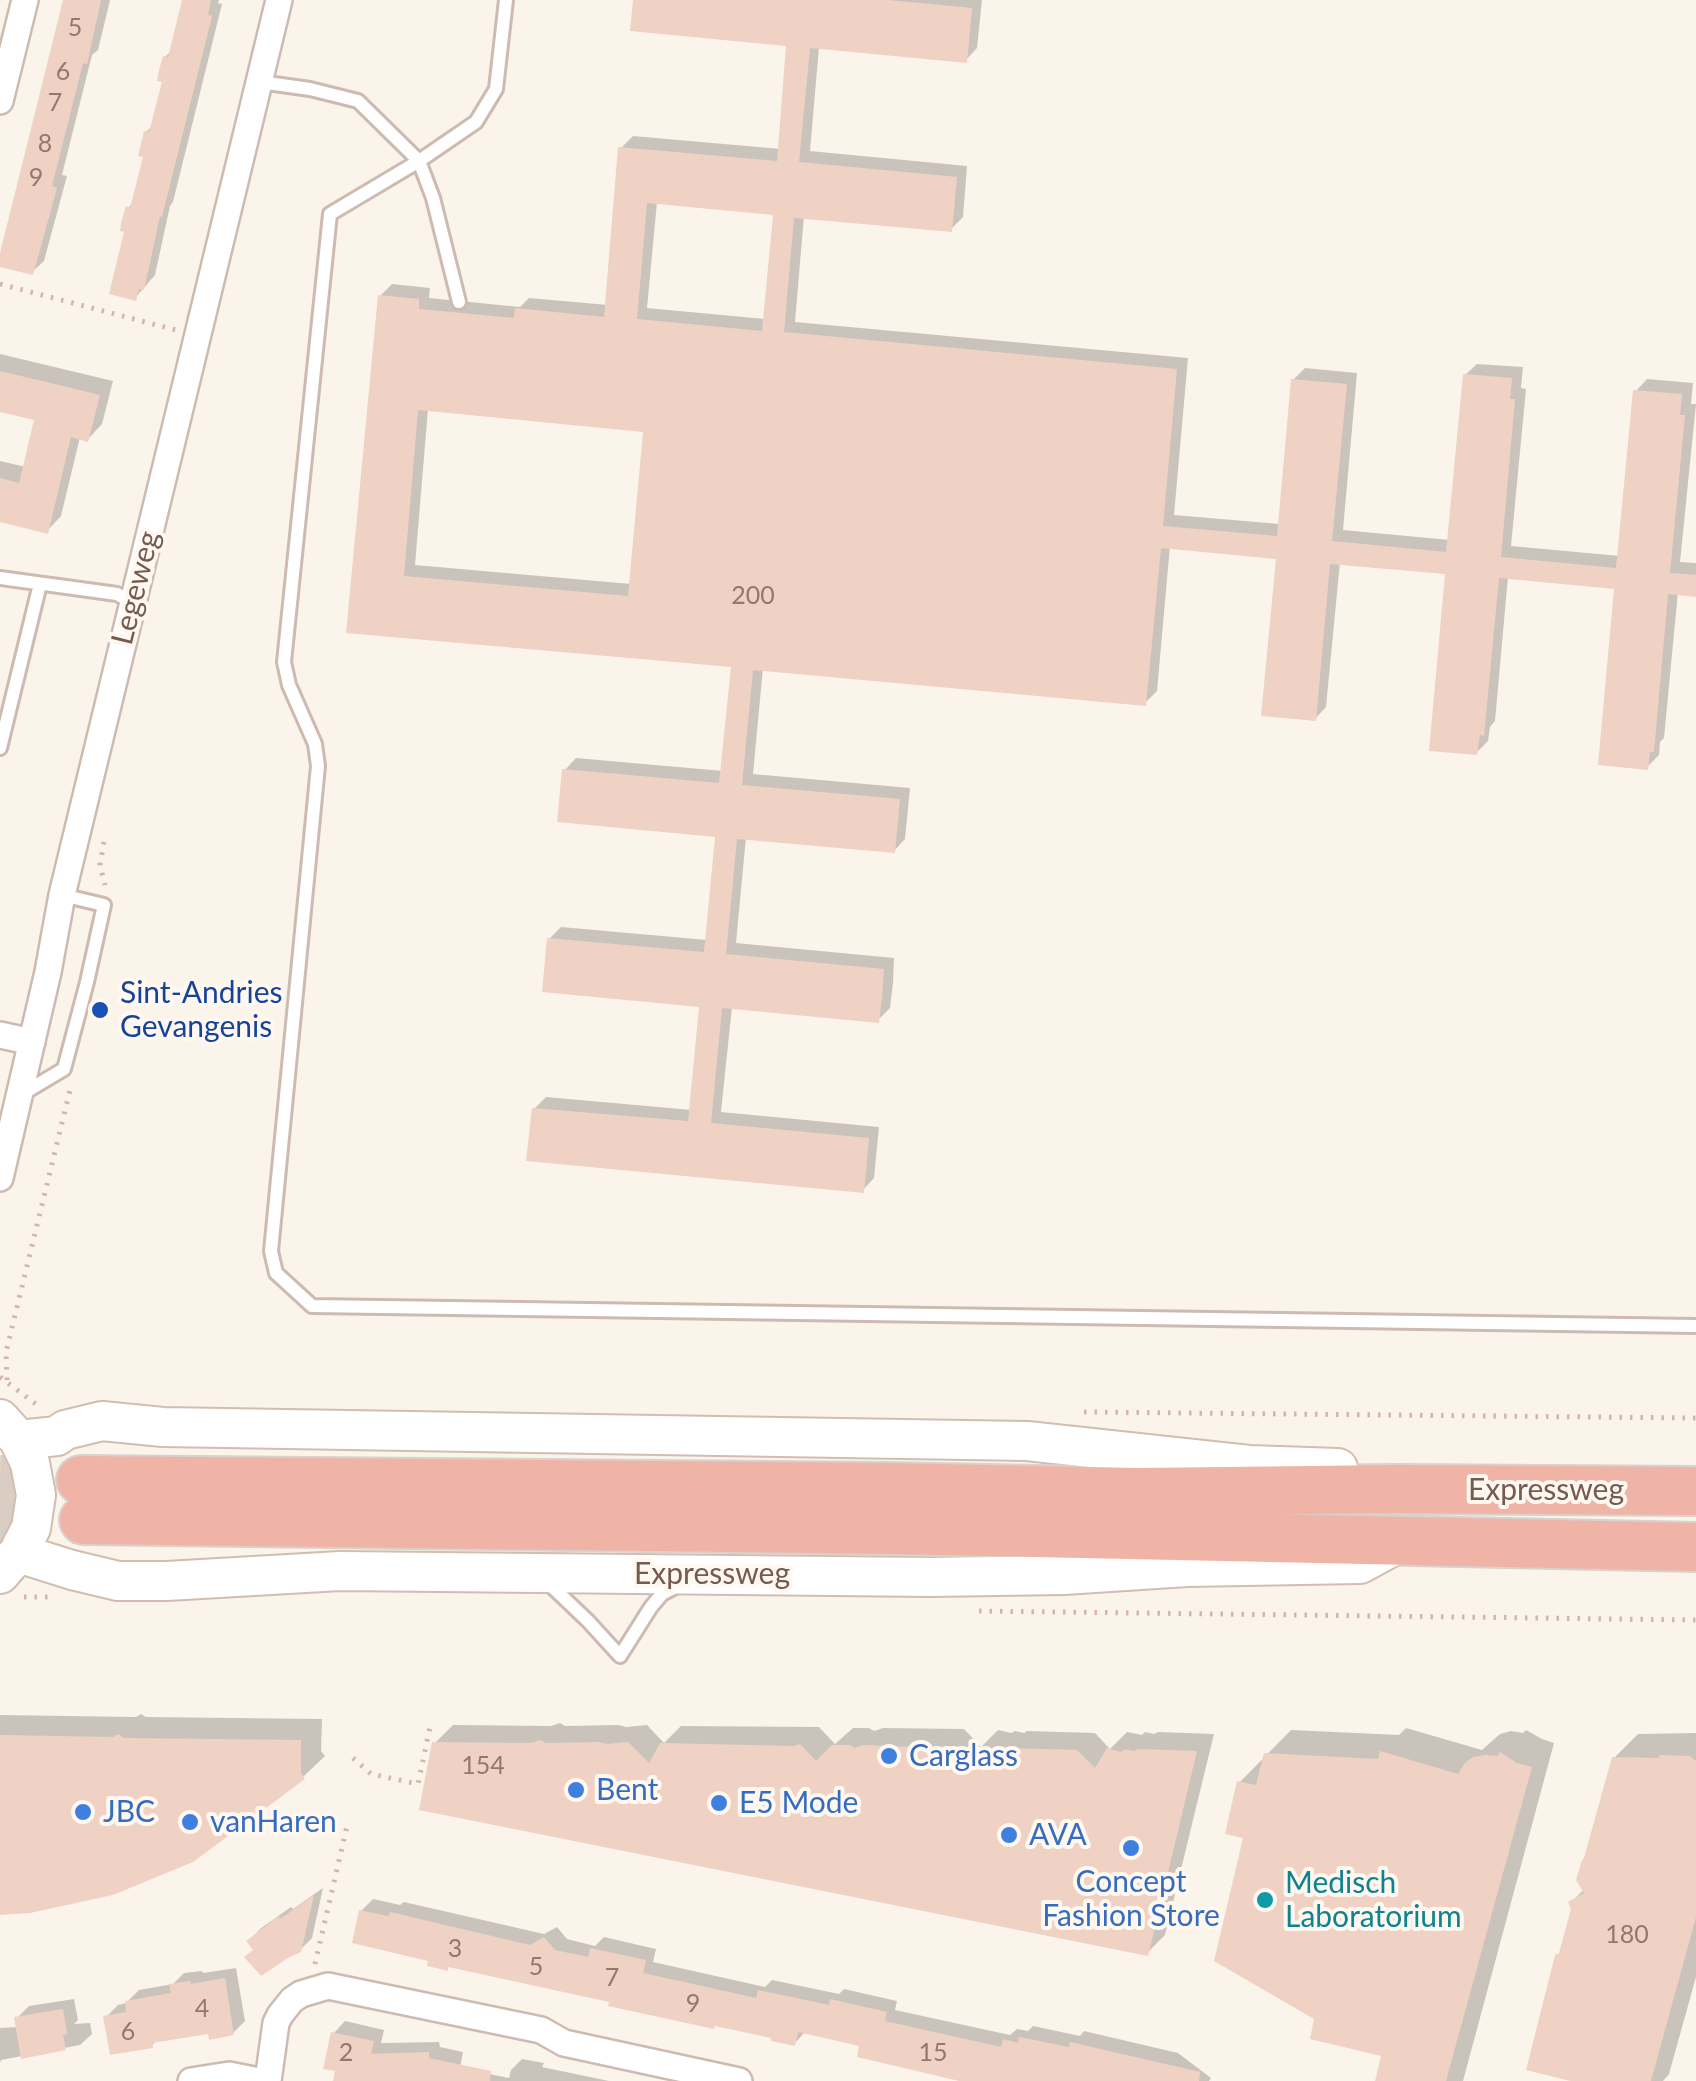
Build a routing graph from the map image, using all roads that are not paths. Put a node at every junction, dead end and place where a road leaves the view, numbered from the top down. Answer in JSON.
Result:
{"nodes":[{"id":1,"x":25,"y":0,"type":"edge"},
{"id":2,"x":279,"y":0,"type":"edge"},
{"id":3,"x":506,"y":0,"type":"edge"},
{"id":4,"x":260,"y":82,"type":"junction"},
{"id":5,"x":0,"y":101,"type":"edge"},
{"id":6,"x":419,"y":161,"type":"junction"},
{"id":7,"x":458,"y":302,"type":"dead end"},
{"id":8,"x":0,"y":578,"type":"edge"},
{"id":9,"x":40,"y":584,"type":"junction"},
{"id":10,"x":132,"y":603,"type":"junction"},
{"id":11,"x":0,"y":748,"type":"edge"},
{"id":12,"x":62,"y":895,"type":"junction"},
{"id":13,"x":0,"y":1035,"type":"edge"},
{"id":14,"x":32,"y":1042,"type":"junction"},
{"id":15,"x":20,"y":1096,"type":"junction"},
{"id":16,"x":0,"y":1178,"type":"edge"},
{"id":17,"x":1696,"y":1326,"type":"edge"},
{"id":18,"x":10,"y":1430,"type":"edge"},
{"id":19,"x":1396,"y":1490,"type":"junction"},
{"id":20,"x":1696,"y":1491,"type":"edge"},
{"id":21,"x":1404,"y":1540,"type":"junction"},
{"id":22,"x":1696,"y":1546,"type":"edge"},
{"id":23,"x":9,"y":1564,"type":"edge"},
{"id":24,"x":533,"y":1572,"type":"junction"},
{"id":25,"x":700,"y":1574,"type":"junction"},
{"id":26,"x":191,"y":2081,"type":"edge"},
{"id":27,"x":259,"y":2081,"type":"edge"},
{"id":28,"x":268,"y":2081,"type":"edge"},
{"id":29,"x":739,"y":2081,"type":"edge"}],
"edges":[{"from":1,"to":5,"type":"street"},
{"from":2,"to":4,"type":"street","name":"Legeweg"},
{"from":3,"to":6,"type":"lane"},
{"from":4,"to":6,"type":"lane"},
{"from":4,"to":10,"type":"street","name":"Legeweg"},
{"from":6,"to":7,"type":"lane"},
{"from":6,"to":17,"type":"lane"},
{"from":8,"to":9,"type":"lane"},
{"from":9,"to":10,"type":"lane"},
{"from":9,"to":11,"type":"lane"},
{"from":10,"to":12,"type":"street","name":"Legeweg"},
{"from":12,"to":14,"type":"street","name":"Legeweg"},
{"from":12,"to":15,"type":"lane"},
{"from":13,"to":14,"type":"street"},
{"from":14,"to":15,"type":"street","name":"Legeweg"},
{"from":15,"to":16,"type":"street","name":"Legeweg"},
{"from":18,"to":19,"type":"street","name":"Expressweg"},
{"from":18,"to":23,"type":"street"},
{"from":19,"to":20,"type":"highway","name":"Expressweg"},
{"from":19,"to":21,"type":"highway","name":"Expressweg"},
{"from":21,"to":22,"type":"highway","name":"Expressweg"},
{"from":21,"to":25,"type":"street","name":"Expressweg"},
{"from":23,"to":24,"type":"street","name":"Expressweg"},
{"from":24,"to":25,"type":"street","name":"Expressweg"},
{"from":24,"to":25,"type":"lane"},
{"from":26,"to":27,"type":"street"},
{"from":28,"to":29,"type":"street"}]}
